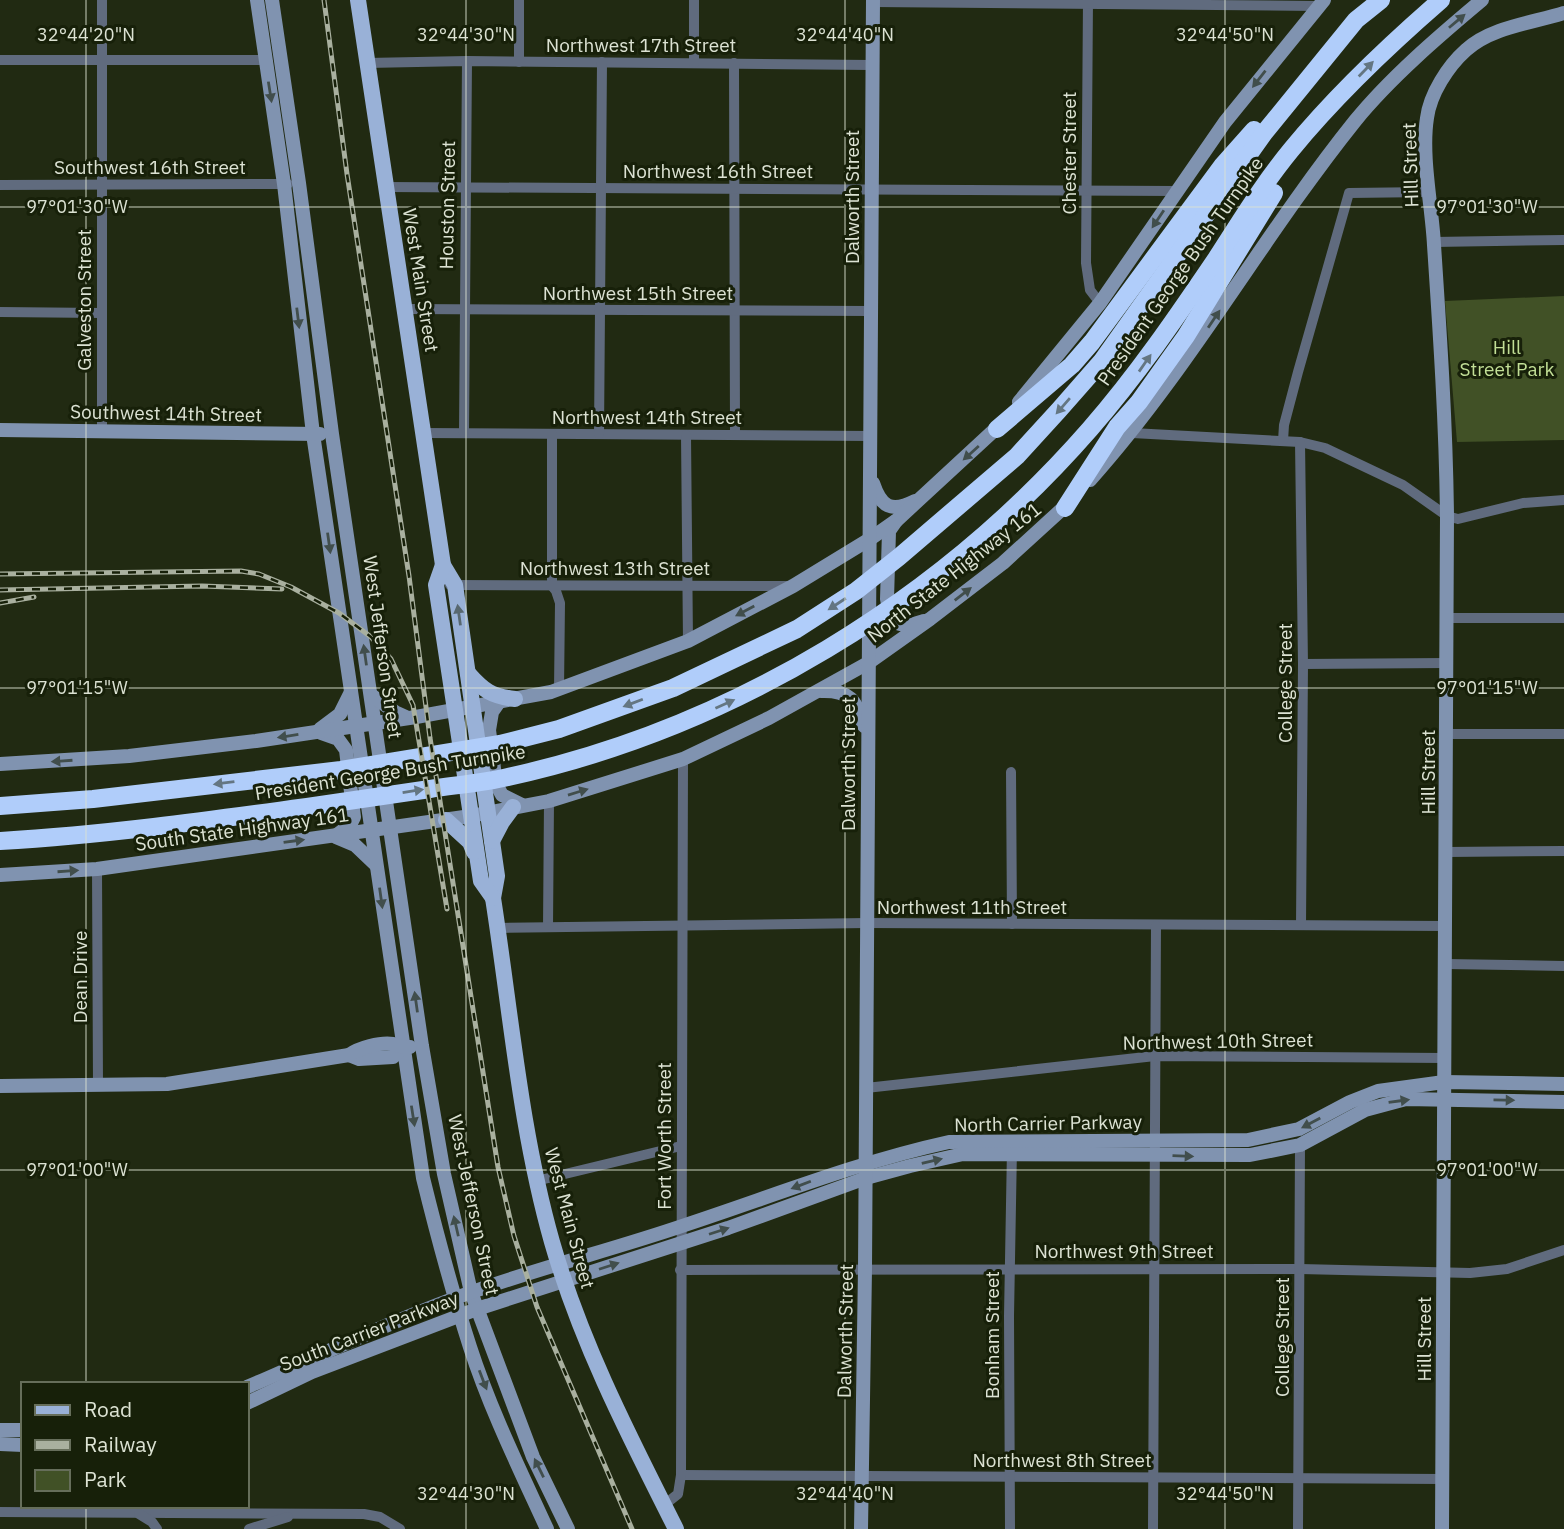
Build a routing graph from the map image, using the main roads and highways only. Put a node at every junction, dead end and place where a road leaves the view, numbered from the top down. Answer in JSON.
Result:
{"nodes":[{"id":1,"x":257,"y":0,"type":"edge"},
{"id":2,"x":272,"y":0,"type":"edge"},
{"id":3,"x":358,"y":0,"type":"edge"},
{"id":4,"x":1381,"y":0,"type":"edge"},
{"id":5,"x":1441,"y":0,"type":"edge"},
{"id":6,"x":1482,"y":0,"type":"edge"},
{"id":7,"x":873,"y":1,"type":"edge"},
{"id":8,"x":1320,"y":3,"type":"edge"},
{"id":9,"x":1564,"y":13,"type":"edge"},
{"id":10,"x":1356,"y":20,"type":"junction"},
{"id":11,"x":1327,"y":110,"type":"junction"},
{"id":12,"x":292,"y":183,"type":"junction"},
{"id":13,"x":997,"y":429,"type":"junction"},
{"id":14,"x":0,"y":430,"type":"edge"},
{"id":15,"x":313,"y":434,"type":"junction"},
{"id":16,"x":332,"y":434,"type":"junction"},
{"id":17,"x":870,"y":474,"type":"junction"},
{"id":18,"x":919,"y":499,"type":"junction"},
{"id":19,"x":1065,"y":508,"type":"junction"},
{"id":20,"x":897,"y":520,"type":"junction"},
{"id":21,"x":870,"y":539,"type":"junction"},
{"id":22,"x":443,"y":565,"type":"junction"},
{"id":23,"x":930,"y":619,"type":"junction"},
{"id":24,"x":868,"y":663,"type":"junction"},
{"id":25,"x":468,"y":673,"type":"junction"},
{"id":26,"x":351,"y":691,"type":"junction"},
{"id":27,"x":820,"y":691,"type":"junction"},
{"id":28,"x":371,"y":695,"type":"junction"},
{"id":29,"x":507,"y":700,"type":"junction"},
{"id":30,"x":473,"y":706,"type":"junction"},
{"id":31,"x":455,"y":709,"type":"junction"},
{"id":32,"x":408,"y":718,"type":"junction"},
{"id":33,"x":374,"y":723,"type":"junction"},
{"id":34,"x":356,"y":726,"type":"junction"},
{"id":35,"x":483,"y":730,"type":"junction"},
{"id":36,"x":316,"y":732,"type":"junction"},
{"id":37,"x":868,"y":737,"type":"junction"},
{"id":38,"x":353,"y":749,"type":"junction"},
{"id":39,"x":0,"y":764,"type":"edge"},
{"id":40,"x":490,"y":785,"type":"junction"},
{"id":41,"x":0,"y":806,"type":"edge"},
{"id":42,"x":361,"y":806,"type":"junction"},
{"id":43,"x":518,"y":806,"type":"junction"},
{"id":44,"x":488,"y":813,"type":"junction"},
{"id":45,"x":471,"y":816,"type":"junction"},
{"id":46,"x":446,"y":820,"type":"junction"},
{"id":47,"x":390,"y":828,"type":"junction"},
{"id":48,"x":370,"y":831,"type":"junction"},
{"id":49,"x":334,"y":836,"type":"junction"},
{"id":50,"x":0,"y":841,"type":"edge"},
{"id":51,"x":492,"y":841,"type":"junction"},
{"id":52,"x":478,"y":860,"type":"junction"},
{"id":53,"x":376,"y":864,"type":"junction"},
{"id":54,"x":0,"y":875,"type":"edge"},
{"id":55,"x":493,"y":898,"type":"junction"},
{"id":56,"x":422,"y":1046,"type":"junction"},
{"id":57,"x":402,"y":1048,"type":"junction"},
{"id":58,"x":1444,"y":1082,"type":"junction"},
{"id":59,"x":1564,"y":1084,"type":"edge"},
{"id":60,"x":0,"y":1086,"type":"edge"},
{"id":61,"x":1444,"y":1099,"type":"junction"},
{"id":62,"x":1564,"y":1102,"type":"edge"},
{"id":63,"x":1012,"y":1148,"type":"junction"},
{"id":64,"x":1155,"y":1148,"type":"junction"},
{"id":65,"x":866,"y":1162,"type":"junction"},
{"id":66,"x":866,"y":1178,"type":"junction"},
{"id":67,"x":541,"y":1269,"type":"joint"},
{"id":68,"x":547,"y":1286,"type":"joint"},
{"id":69,"x":471,"y":1292,"type":"junction"},
{"id":70,"x":454,"y":1299,"type":"junction"},
{"id":71,"x":477,"y":1309,"type":"junction"},
{"id":72,"x":460,"y":1316,"type":"junction"},
{"id":73,"x":248,"y":1387,"type":"edge"},
{"id":74,"x":248,"y":1403,"type":"edge"},
{"id":75,"x":0,"y":1430,"type":"edge"},
{"id":76,"x":21,"y":1430,"type":"edge"},
{"id":77,"x":0,"y":1444,"type":"edge"},
{"id":78,"x":21,"y":1445,"type":"edge"},
{"id":79,"x":547,"y":1529,"type":"edge"},
{"id":80,"x":568,"y":1529,"type":"edge"},
{"id":81,"x":676,"y":1529,"type":"edge"},
{"id":82,"x":861,"y":1529,"type":"edge"},
{"id":83,"x":1443,"y":1529,"type":"edge"}],
"edges":[{"from":1,"to":12,"type":"main road","name":"West Jefferson Street","one_way":true},
{"from":2,"to":12,"type":"main road","name":"West Jefferson Street"},
{"from":3,"to":22,"type":"main road","name":"West Main Street"},
{"from":4,"to":10,"type":"highway","name":"President George Bush Turnpike"},
{"from":11,"to":5,"type":"highway","name":"President George Bush Turnpike","one_way":true},
{"from":19,"to":6,"type":"main road","name":"North State Highway 161","one_way":true},
{"from":7,"to":17,"type":"main road","name":"Dalworth Street"},
{"from":8,"to":13,"type":"main road","one_way":true},
{"from":9,"to":58,"type":"main road","name":"Hill Street"},
{"from":10,"to":13,"type":"highway"},
{"from":10,"to":41,"type":"highway","name":"President George Bush Turnpike","one_way":true},
{"from":11,"to":19,"type":"highway"},
{"from":50,"to":11,"type":"highway","name":"President George Bush Turnpike","one_way":true},
{"from":12,"to":15,"type":"main road","name":"West Jefferson Street","one_way":true},
{"from":12,"to":16,"type":"main road","name":"West Jefferson Street"},
{"from":13,"to":18,"type":"main road","one_way":true},
{"from":14,"to":15,"type":"main road","name":"Southwest 14th Street"},
{"from":15,"to":16,"type":"main road","name":"Southwest 14th Street"},
{"from":15,"to":26,"type":"main road","name":"West Jefferson Street","one_way":true},
{"from":28,"to":16,"type":"main road","name":"West Jefferson Street","one_way":true},
{"from":17,"to":18,"type":"main road"},
{"from":17,"to":21,"type":"main road","name":"Dalworth Street"},
{"from":18,"to":20,"type":"main road"},
{"from":23,"to":19,"type":"main road","name":"North State Highway 161","one_way":true},
{"from":20,"to":21,"type":"main road"},
{"from":20,"to":23,"type":"main road"},
{"from":21,"to":24,"type":"main road","name":"Dalworth Street"},
{"from":21,"to":29,"type":"main road","one_way":true},
{"from":25,"to":22,"type":"main road","name":"West Main Street","one_way":true},
{"from":22,"to":31,"type":"main road","name":"West Main Street"},
{"from":23,"to":24,"type":"main road","name":"North State Highway 161"},
{"from":24,"to":27,"type":"main road","name":"North State Highway 161"},
{"from":24,"to":37,"type":"main road","name":"Dalworth Street"},
{"from":25,"to":29,"type":"main road"},
{"from":25,"to":30,"type":"main road","name":"West Main Street"},
{"from":26,"to":34,"type":"main road","name":"West Jefferson Street"},
{"from":26,"to":36,"type":"main road"},
{"from":27,"to":37,"type":"main road"},
{"from":43,"to":27,"type":"main road","name":"North State Highway 161","one_way":true},
{"from":28,"to":32,"type":"main road"},
{"from":28,"to":33,"type":"main road","name":"West Jefferson Street"},
{"from":29,"to":30,"type":"main road"},
{"from":29,"to":35,"type":"main road"},
{"from":30,"to":31,"type":"main road"},
{"from":30,"to":35,"type":"main road","name":"West Main Street"},
{"from":31,"to":32,"type":"main road"},
{"from":31,"to":45,"type":"main road","name":"West Main Street"},
{"from":32,"to":33,"type":"main road"},
{"from":33,"to":34,"type":"main road"},
{"from":33,"to":47,"type":"main road","name":"West Jefferson Street"},
{"from":34,"to":36,"type":"main road"},
{"from":34,"to":38,"type":"main road","name":"West Jefferson Street"},
{"from":35,"to":40,"type":"main road","name":"West Main Street"},
{"from":36,"to":38,"type":"main road"},
{"from":36,"to":39,"type":"main road","one_way":true},
{"from":37,"to":65,"type":"main road","name":"Dalworth Street"},
{"from":38,"to":42,"type":"main road","name":"West Jefferson Street"},
{"from":40,"to":43,"type":"main road"},
{"from":40,"to":44,"type":"main road","name":"West Main Street"},
{"from":42,"to":48,"type":"main road","name":"West Jefferson Street"},
{"from":42,"to":49,"type":"main road"},
{"from":43,"to":44,"type":"main road","name":"North State Highway 161"},
{"from":43,"to":51,"type":"main road"},
{"from":44,"to":45,"type":"main road","name":"South State Highway 161"},
{"from":44,"to":51,"type":"main road","name":"West Main Street"},
{"from":45,"to":46,"type":"main road","name":"South State Highway 161"},
{"from":45,"to":52,"type":"main road","name":"West Main Street"},
{"from":46,"to":47,"type":"main road","name":"South State Highway 161"},
{"from":46,"to":52,"type":"main road"},
{"from":47,"to":48,"type":"main road","name":"South State Highway 161"},
{"from":56,"to":47,"type":"main road","name":"West Jefferson Street","one_way":true},
{"from":48,"to":49,"type":"main road","name":"South State Highway 161"},
{"from":48,"to":53,"type":"main road","name":"West Jefferson Street"},
{"from":49,"to":53,"type":"main road"},
{"from":54,"to":49,"type":"main road","name":"South State Highway 161","one_way":true},
{"from":51,"to":55,"type":"main road","name":"West Main Street"},
{"from":52,"to":55,"type":"main road","name":"West Main Street"},
{"from":53,"to":57,"type":"main road","name":"West Jefferson Street","one_way":true},
{"from":55,"to":81,"type":"main road","name":"West Main Street"},
{"from":56,"to":57,"type":"main road"},
{"from":69,"to":56,"type":"main road","name":"West Jefferson Street","one_way":true},
{"from":57,"to":60,"type":"main road"},
{"from":57,"to":70,"type":"main road","name":"West Jefferson Street","one_way":true},
{"from":58,"to":59,"type":"main road","name":"North Carrier Parkway"},
{"from":58,"to":61,"type":"main road","name":"Hill Street"},
{"from":58,"to":64,"type":"main road","name":"North Carrier Parkway","one_way":true},
{"from":61,"to":62,"type":"main road","name":"North Carrier Parkway","one_way":true},
{"from":64,"to":61,"type":"main road","name":"North Carrier Parkway","one_way":true},
{"from":61,"to":83,"type":"main road","name":"Hill Street"},
{"from":63,"to":64,"type":"main road","name":"North Carrier Parkway"},
{"from":63,"to":65,"type":"main road","name":"North Carrier Parkway"},
{"from":66,"to":63,"type":"main road","name":"North Carrier Parkway","one_way":true},
{"from":65,"to":66,"type":"main road","name":"Dalworth Street"},
{"from":65,"to":67,"type":"main road","name":"North Carrier Parkway","one_way":true},
{"from":68,"to":66,"type":"main road","name":"North Carrier Parkway","one_way":true},
{"from":66,"to":82,"type":"main road","name":"Dalworth Street"},
{"from":67,"to":69,"type":"main road","name":"South Carrier Parkway"},
{"from":68,"to":71,"type":"main road","name":"South Carrier Parkway"},
{"from":69,"to":70,"type":"main road","name":"South Carrier Parkway"},
{"from":69,"to":71,"type":"main road","name":"West Jefferson Street"},
{"from":70,"to":72,"type":"main road","name":"West Jefferson Street"},
{"from":70,"to":73,"type":"main road","name":"South Carrier Parkway"},
{"from":71,"to":72,"type":"main road","name":"South Carrier Parkway"},
{"from":80,"to":71,"type":"main road","name":"West Jefferson Street","one_way":true},
{"from":72,"to":74,"type":"main road","name":"South Carrier Parkway"},
{"from":72,"to":79,"type":"main road","name":"West Jefferson Street","one_way":true},
{"from":75,"to":76,"type":"main road"},
{"from":77,"to":78,"type":"main road"}]}
